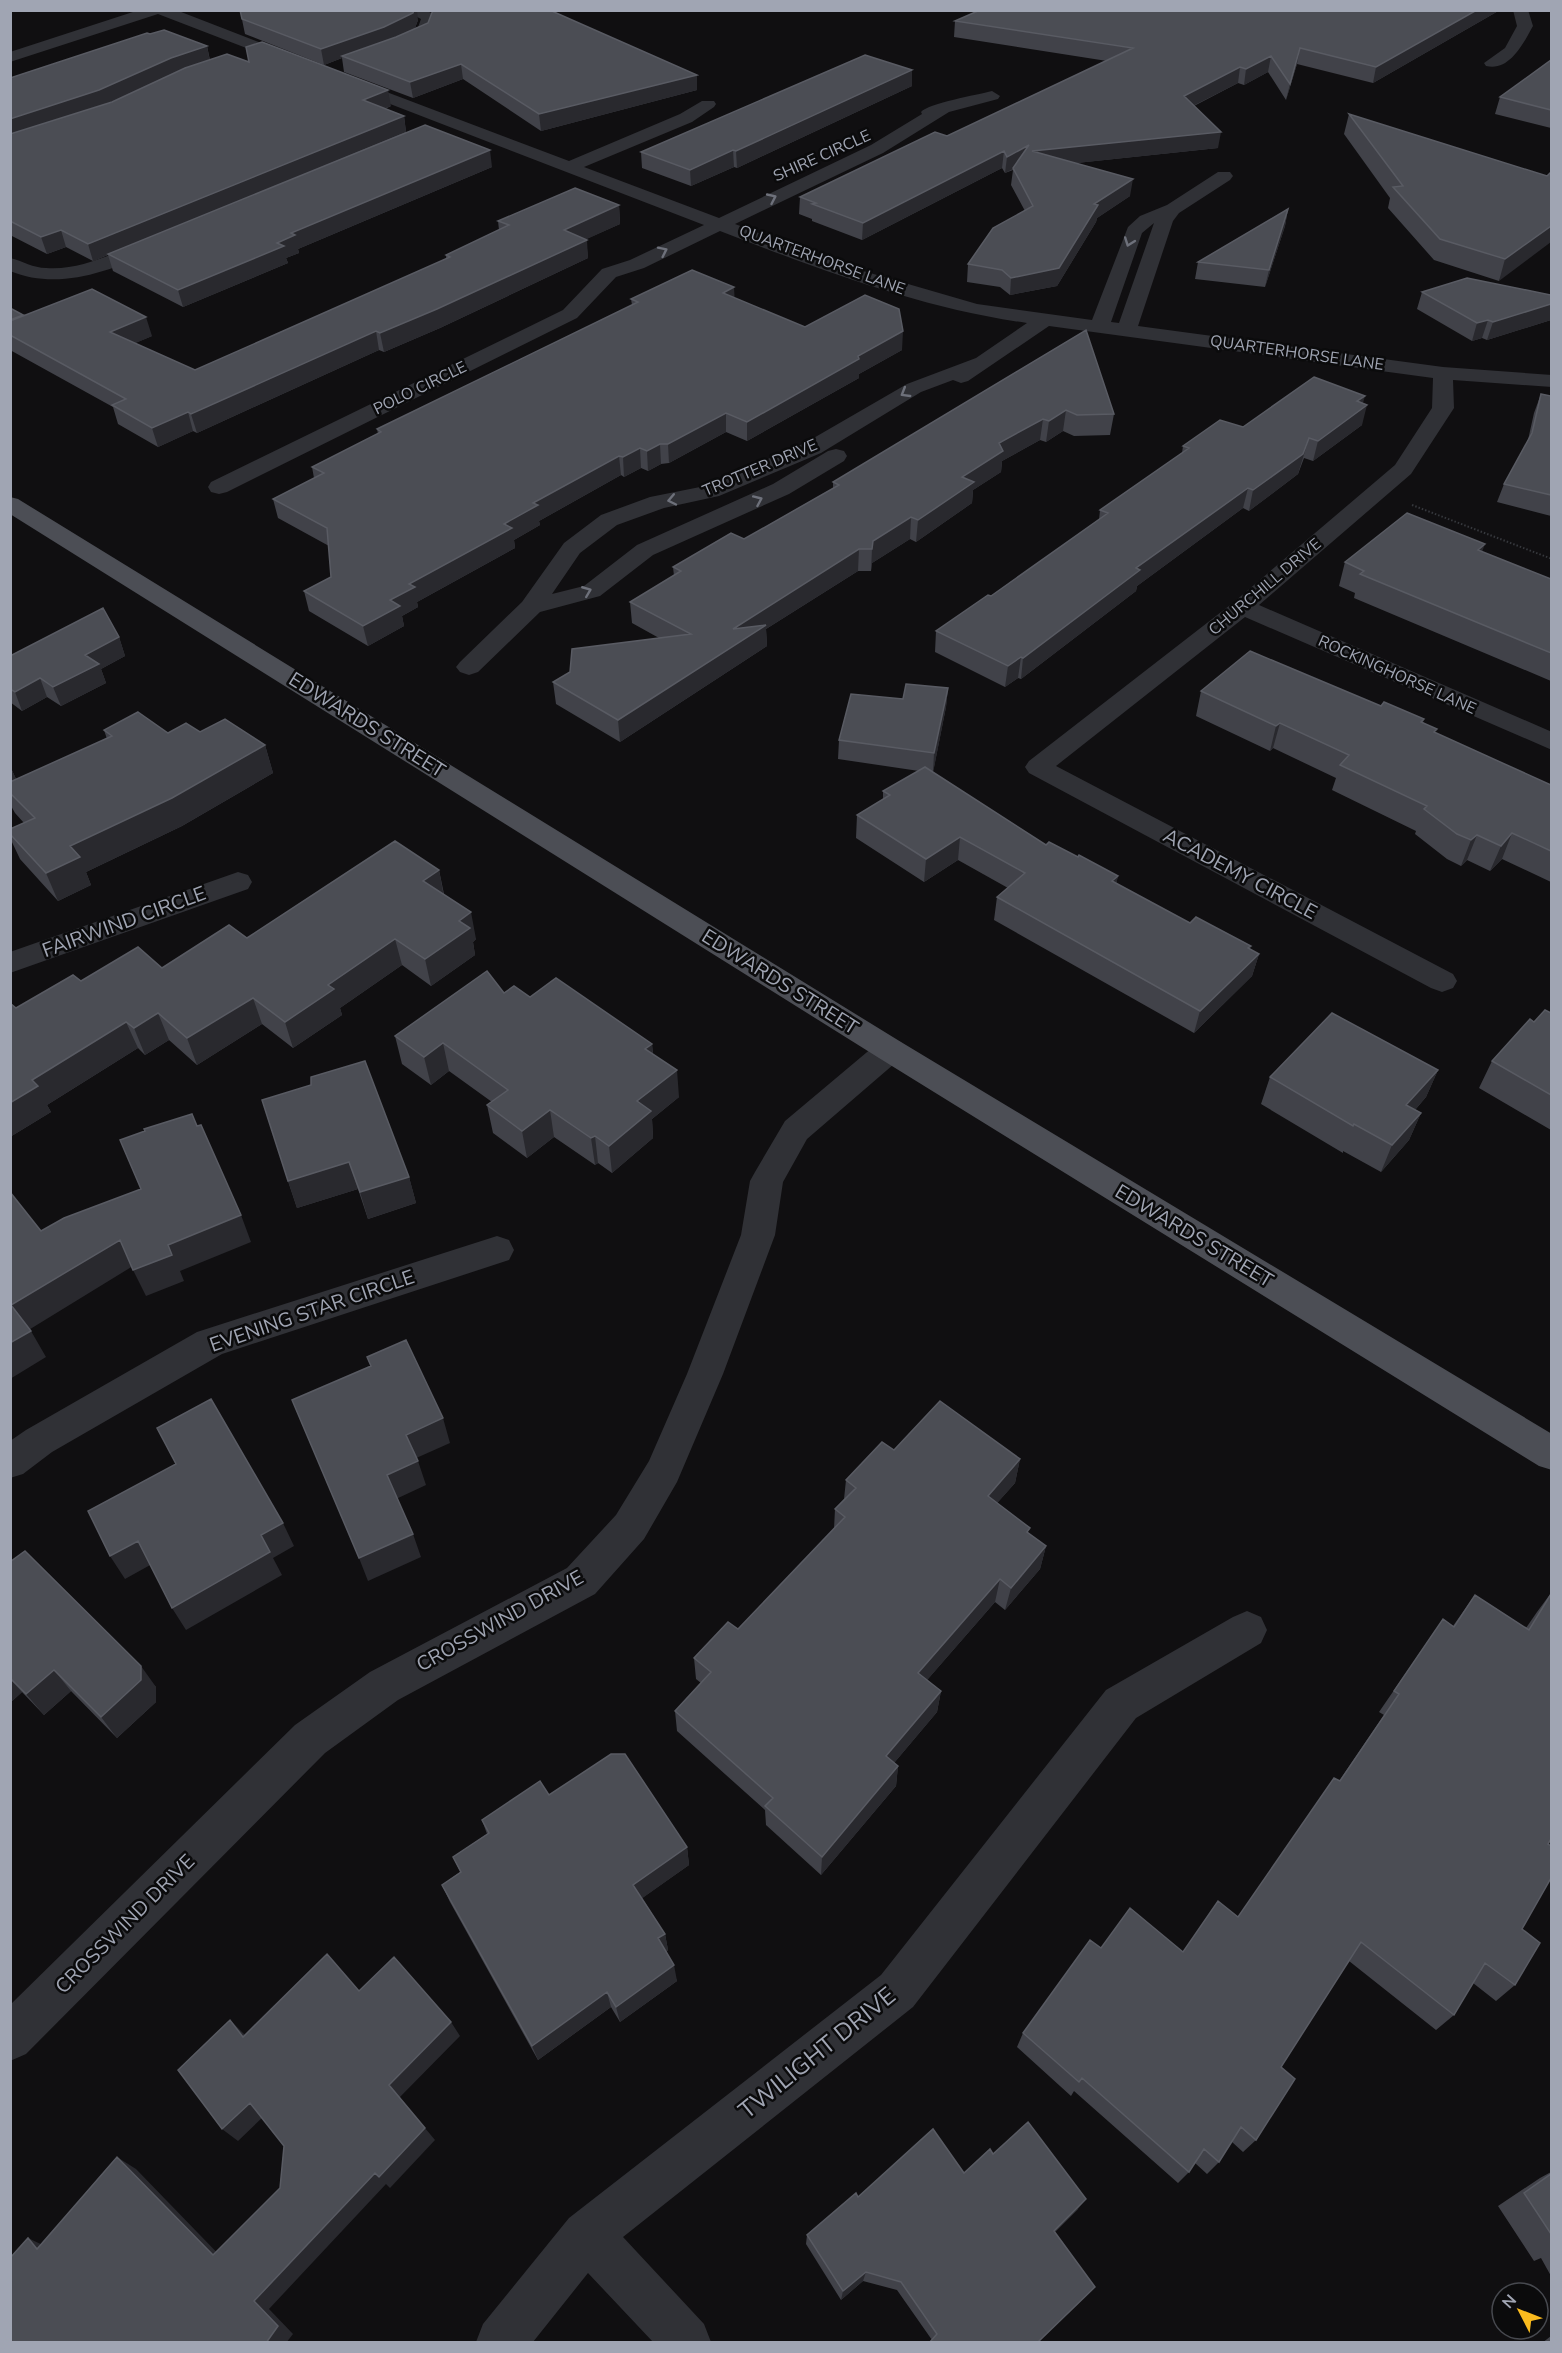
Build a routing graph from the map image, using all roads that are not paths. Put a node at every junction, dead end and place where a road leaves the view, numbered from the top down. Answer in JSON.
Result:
{"nodes":[{"id":1,"x":156,"y":10,"type":"edge"},
{"id":2,"x":161,"y":10,"type":"edge"},
{"id":3,"x":411,"y":10,"type":"edge"},
{"id":4,"x":1520,"y":10,"type":"edge"},
{"id":5,"x":266,"y":50,"type":"junction"},
{"id":6,"x":382,"y":51,"type":"edge"},
{"id":7,"x":10,"y":57,"type":"edge"},
{"id":8,"x":245,"y":58,"type":"edge"},
{"id":9,"x":1492,"y":63,"type":"dead end"},
{"id":10,"x":313,"y":69,"type":"edge"},
{"id":11,"x":333,"y":77,"type":"edge"},
{"id":12,"x":992,"y":96,"type":"dead end"},
{"id":13,"x":708,"y":104,"type":"dead end"},
{"id":14,"x":950,"y":105,"type":"junction"},
{"id":15,"x":454,"y":121,"type":"junction"},
{"id":16,"x":432,"y":130,"type":"edge"},
{"id":17,"x":866,"y":136,"type":"dead end"},
{"id":18,"x":571,"y":166,"type":"junction"},
{"id":19,"x":1224,"y":176,"type":"dead end"},
{"id":20,"x":1173,"y":209,"type":"junction"},
{"id":21,"x":719,"y":213,"type":"junction"},
{"id":22,"x":697,"y":214,"type":"junction"},
{"id":23,"x":676,"y":224,"type":"dead end"},
{"id":24,"x":174,"y":237,"type":"edge"},
{"id":25,"x":630,"y":247,"type":"dead end"},
{"id":26,"x":10,"y":264,"type":"edge"},
{"id":27,"x":609,"y":273,"type":"junction"},
{"id":28,"x":1044,"y":320,"type":"junction"},
{"id":29,"x":1099,"y":327,"type":"junction"},
{"id":30,"x":1127,"y":330,"type":"junction"},
{"id":31,"x":979,"y":363,"type":"junction"},
{"id":32,"x":1443,"y":373,"type":"junction"},
{"id":33,"x":1551,"y":381,"type":"edge"},
{"id":34,"x":219,"y":487,"type":"dead end"},
{"id":35,"x":10,"y":504,"type":"edge"},
{"id":36,"x":531,"y":607,"type":"junction"},
{"id":37,"x":1243,"y":607,"type":"junction"},
{"id":38,"x":469,"y":667,"type":"dead end"},
{"id":39,"x":1551,"y":742,"type":"edge"},
{"id":40,"x":1038,"y":767,"type":"joint"},
{"id":41,"x":238,"y":882,"type":"dead end"},
{"id":42,"x":10,"y":963,"type":"edge"},
{"id":43,"x":1442,"y":981,"type":"dead end"},
{"id":44,"x":890,"y":1050,"type":"junction"},
{"id":45,"x":497,"y":1250,"type":"dead end"},
{"id":46,"x":1551,"y":1454,"type":"edge"},
{"id":47,"x":10,"y":1462,"type":"edge"},
{"id":48,"x":1247,"y":1630,"type":"dead end"},
{"id":49,"x":10,"y":2038,"type":"edge"},
{"id":50,"x":586,"y":2235,"type":"junction"},
{"id":51,"x":501,"y":2343,"type":"edge"},
{"id":52,"x":686,"y":2343,"type":"edge"}],
"edges":[{"from":1,"to":7,"type":"street"},
{"from":2,"to":5,"type":"street"},
{"from":3,"to":6,"type":"street"},
{"from":4,"to":9,"type":"street"},
{"from":5,"to":8,"type":"street"},
{"from":5,"to":10,"type":"street"},
{"from":11,"to":15,"type":"street","name":"QUARTERHORSE LANE"},
{"from":12,"to":14,"type":"street","name":"SHIRE CIRCLE"},
{"from":13,"to":18,"type":"street"},
{"from":14,"to":17,"type":"street","name":"SHIRE CIRCLE"},
{"from":21,"to":14,"type":"street","name":"SHIRE CIRCLE","one_way":true},
{"from":15,"to":16,"type":"street"},
{"from":15,"to":18,"type":"street","name":"QUARTERHORSE LANE"},
{"from":18,"to":22,"type":"street","name":"QUARTERHORSE LANE"},
{"from":19,"to":20,"type":"street"},
{"from":20,"to":29,"type":"street","one_way":true},
{"from":20,"to":30,"type":"street"},
{"from":21,"to":22,"type":"street","name":"QUARTERHORSE LANE"},
{"from":27,"to":21,"type":"street","name":"POLO CIRCLE","one_way":true},
{"from":21,"to":28,"type":"street","name":"QUARTERHORSE LANE"},
{"from":22,"to":23,"type":"street"},
{"from":24,"to":26,"type":"street"},
{"from":25,"to":27,"type":"street","name":"POLO CIRCLE"},
{"from":27,"to":34,"type":"street","name":"POLO CIRCLE"},
{"from":28,"to":29,"type":"street","name":"QUARTERHORSE LANE"},
{"from":28,"to":31,"type":"street","name":"TROTTER DRIVE"},
{"from":29,"to":30,"type":"street","name":"QUARTERHORSE LANE"},
{"from":30,"to":32,"type":"street","name":"QUARTERHORSE LANE"},
{"from":36,"to":31,"type":"street","name":"TROTTER DRIVE","one_way":true},
{"from":31,"to":36,"type":"street","name":"TROTTER DRIVE","one_way":true},
{"from":32,"to":33,"type":"street","name":"QUARTERHORSE LANE"},
{"from":32,"to":37,"type":"street","name":"CHURCHILL DRIVE"},
{"from":35,"to":44,"type":"main road","name":"EDWARDS STREET"},
{"from":36,"to":38,"type":"street","name":"TROTTER DRIVE"},
{"from":37,"to":39,"type":"street","name":"ROCKINGHORSE LANE"},
{"from":37,"to":40,"type":"street","name":"CHURCHILL DRIVE"},
{"from":40,"to":43,"type":"street","name":"ACADEMY CIRCLE"},
{"from":41,"to":42,"type":"street","name":"FAIRWIND CIRCLE"},
{"from":44,"to":46,"type":"main road","name":"EDWARDS STREET"},
{"from":44,"to":49,"type":"street","name":"CROSSWIND DRIVE"},
{"from":45,"to":47,"type":"street","name":"EVENING STAR CIRCLE"},
{"from":48,"to":50,"type":"street","name":"TWILIGHT DRIVE"},
{"from":50,"to":51,"type":"street","name":"TWILIGHT DRIVE"},
{"from":50,"to":52,"type":"street"}]}
